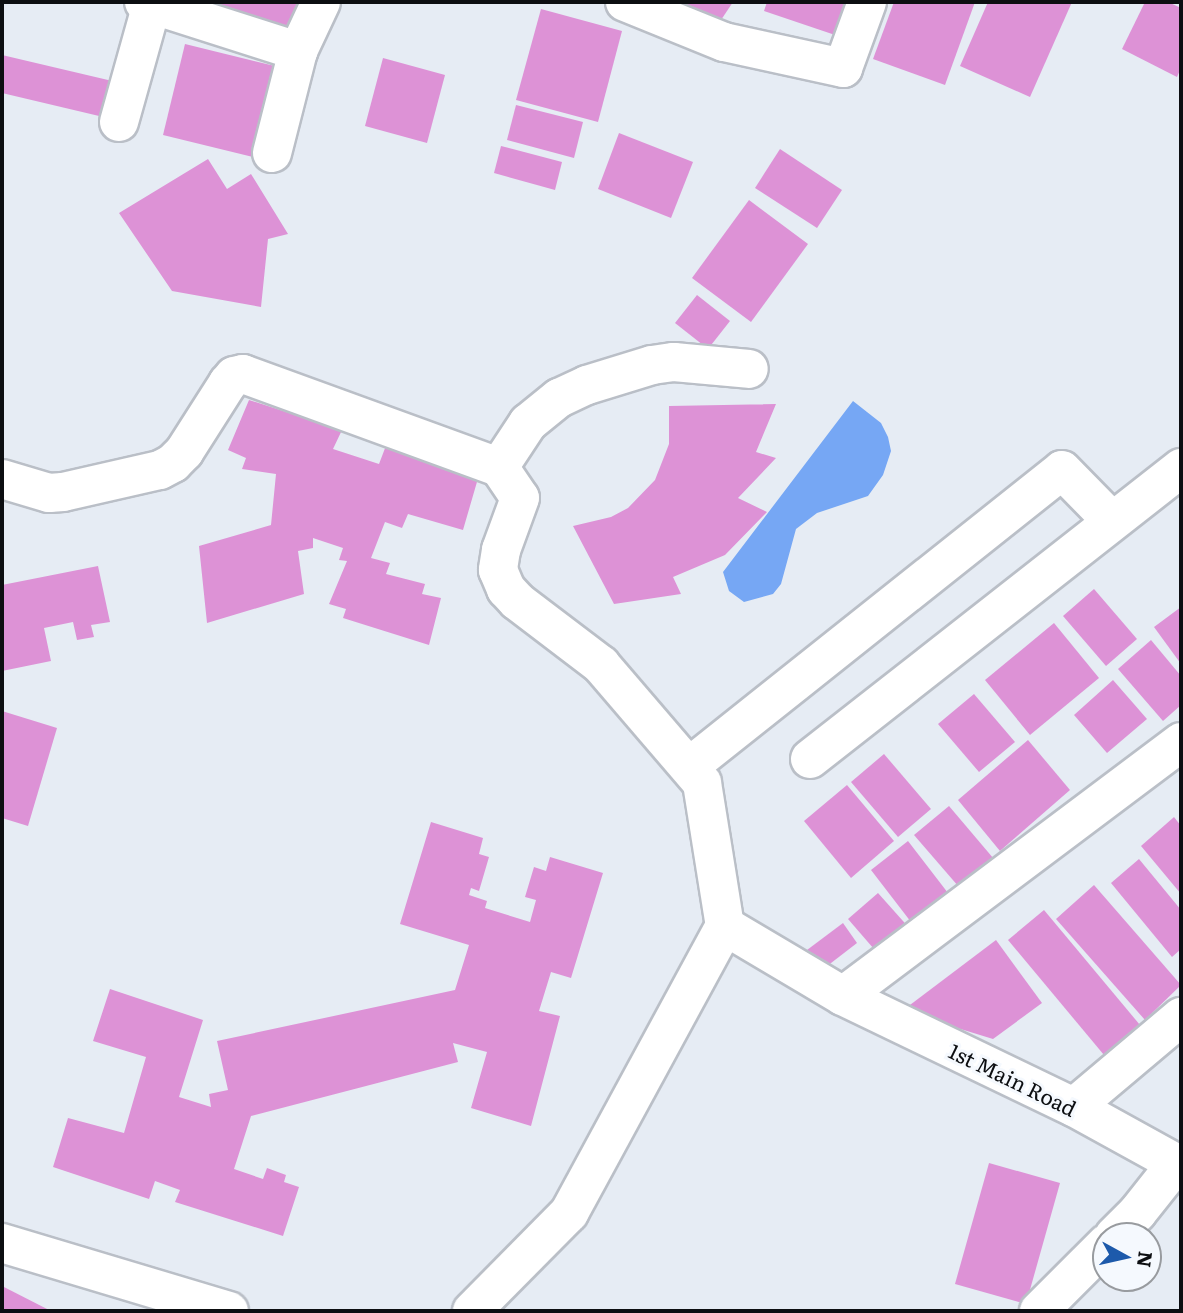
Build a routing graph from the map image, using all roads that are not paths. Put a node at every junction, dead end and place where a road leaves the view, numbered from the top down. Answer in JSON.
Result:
{"nodes":[{"id":1,"x":321,"y":2,"type":"edge"},
{"id":2,"x":625,"y":2,"type":"edge"},
{"id":3,"x":867,"y":2,"type":"edge"},
{"id":4,"x":148,"y":3,"type":"edge"},
{"id":5,"x":298,"y":51,"type":"junction"},
{"id":6,"x":119,"y":121,"type":"dead end"},
{"id":7,"x":272,"y":153,"type":"dead end"},
{"id":8,"x":749,"y":369,"type":"dead end"},
{"id":9,"x":499,"y":467,"type":"junction"},
{"id":10,"x":1181,"y":468,"type":"edge"},
{"id":11,"x":2,"y":480,"type":"edge"},
{"id":12,"x":1111,"y":520,"type":"junction"},
{"id":13,"x":1181,"y":742,"type":"edge"},
{"id":14,"x":810,"y":758,"type":"dead end"},
{"id":15,"x":690,"y":766,"type":"junction"},
{"id":16,"x":725,"y":926,"type":"junction"},
{"id":17,"x":843,"y":996,"type":"junction"},
{"id":18,"x":1181,"y":1017,"type":"edge"},
{"id":19,"x":1073,"y":1107,"type":"junction"},
{"id":20,"x":1179,"y":1165,"type":"edge"},
{"id":21,"x":1128,"y":1222,"type":"edge"},
{"id":22,"x":7,"y":1231,"type":"edge"},
{"id":23,"x":1092,"y":1258,"type":"edge"},
{"id":24,"x":130,"y":1297,"type":"edge"},
{"id":25,"x":219,"y":1308,"type":"edge"},
{"id":26,"x":472,"y":1311,"type":"edge"},
{"id":27,"x":1039,"y":1311,"type":"edge"}],
"edges":[{"from":1,"to":5,"type":"street"},
{"from":2,"to":3,"type":"street"},
{"from":4,"to":5,"type":"street"},
{"from":4,"to":6,"type":"street"},
{"from":5,"to":7,"type":"street"},
{"from":8,"to":9,"type":"street"},
{"from":9,"to":11,"type":"street"},
{"from":9,"to":15,"type":"street"},
{"from":10,"to":12,"type":"street"},
{"from":12,"to":14,"type":"street"},
{"from":12,"to":15,"type":"street"},
{"from":13,"to":17,"type":"street"},
{"from":15,"to":16,"type":"street"},
{"from":16,"to":17,"type":"street","name":"1st Main Road"},
{"from":16,"to":26,"type":"street"},
{"from":17,"to":19,"type":"street","name":"1st Main Road"},
{"from":18,"to":19,"type":"street"},
{"from":19,"to":20,"type":"street","name":"1st Main Road"},
{"from":20,"to":21,"type":"street"},
{"from":22,"to":24,"type":"street"},
{"from":22,"to":25,"type":"street"},
{"from":23,"to":27,"type":"street"},
{"from":24,"to":25,"type":"street"}]}
